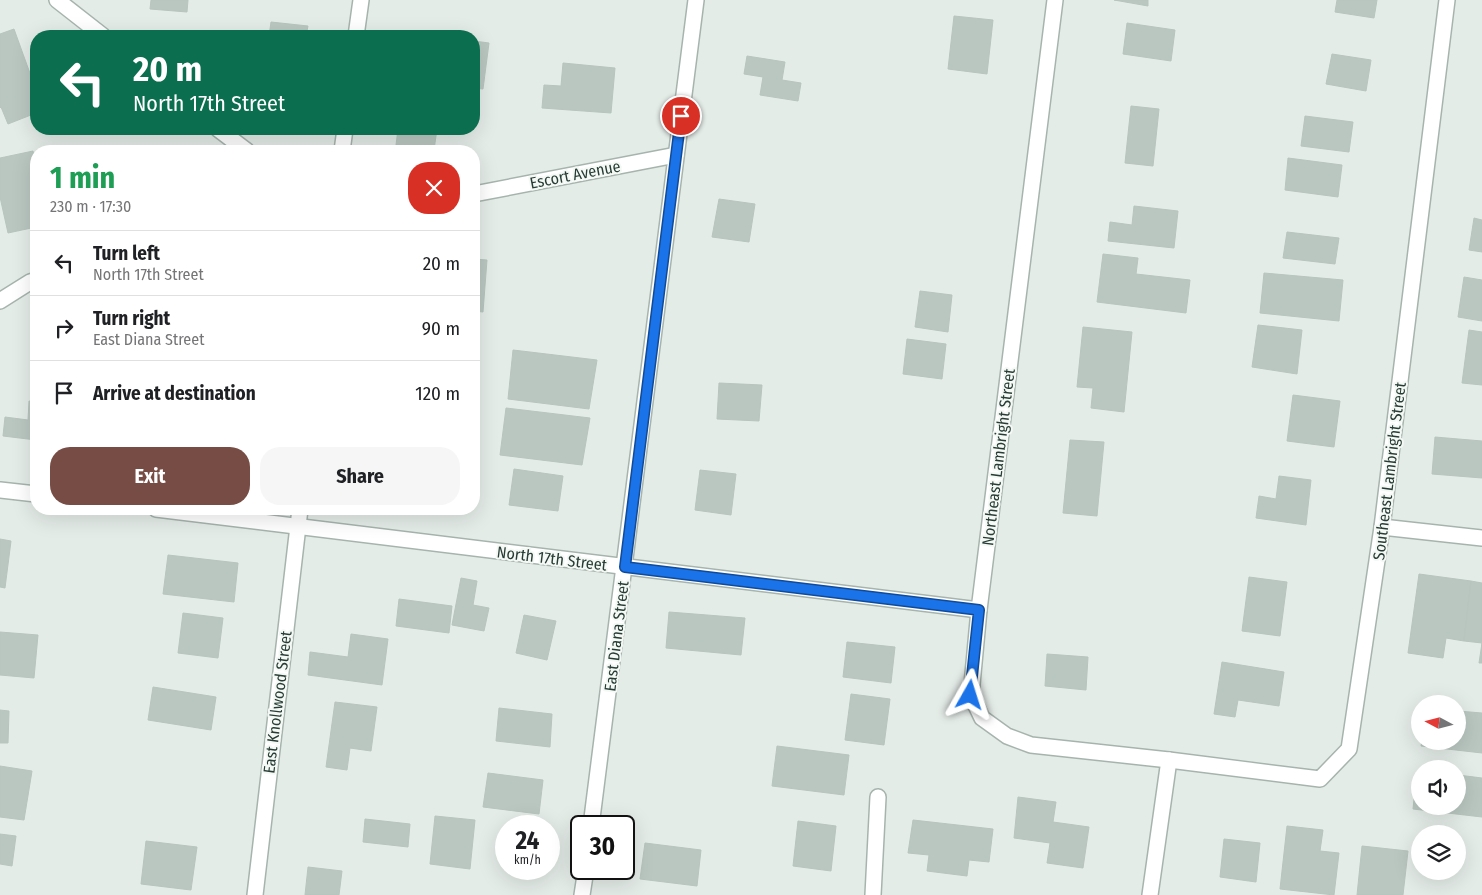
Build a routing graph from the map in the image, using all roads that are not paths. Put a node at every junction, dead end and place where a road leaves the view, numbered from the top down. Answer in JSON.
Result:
{"nodes":[{"id":1,"x":57,"y":0,"type":"edge"},
{"id":2,"x":361,"y":0,"type":"edge"},
{"id":3,"x":696,"y":0,"type":"edge"},
{"id":4,"x":1054,"y":0,"type":"edge"},
{"id":5,"x":1447,"y":0,"type":"edge"},
{"id":6,"x":95,"y":30,"type":"edge"},
{"id":7,"x":357,"y":30,"type":"edge"},
{"id":8,"x":226,"y":135,"type":"edge"},
{"id":9,"x":239,"y":145,"type":"edge"},
{"id":10,"x":676,"y":155,"type":"junction"},
{"id":11,"x":480,"y":193,"type":"edge"},
{"id":12,"x":30,"y":282,"type":"edge"},
{"id":13,"x":0,"y":301,"type":"edge"},
{"id":14,"x":0,"y":490,"type":"edge"},
{"id":15,"x":30,"y":493,"type":"edge"},
{"id":16,"x":206,"y":515,"type":"edge"},
{"id":17,"x":299,"y":515,"type":"edge"},
{"id":18,"x":298,"y":526,"type":"junction"},
{"id":19,"x":1382,"y":527,"type":"junction"},
{"id":20,"x":1482,"y":538,"type":"edge"},
{"id":21,"x":625,"y":567,"type":"junction"},
{"id":22,"x":979,"y":610,"type":"junction"},
{"id":23,"x":1169,"y":760,"type":"junction"},
{"id":24,"x":878,"y":796,"type":"dead end"},
{"id":25,"x":592,"y":815,"type":"edge"},
{"id":26,"x":584,"y":880,"type":"edge"},
{"id":27,"x":255,"y":895,"type":"edge"},
{"id":28,"x":582,"y":895,"type":"edge"},
{"id":29,"x":873,"y":895,"type":"edge"},
{"id":30,"x":1150,"y":895,"type":"edge"}],
"edges":[{"from":1,"to":6,"type":"street"},
{"from":2,"to":7,"type":"street"},
{"from":3,"to":10,"type":"street","name":"East Diana Street"},
{"from":4,"to":22,"type":"street","name":"Northeast Lambright Street"},
{"from":5,"to":19,"type":"street","name":"Southeast Lambright Street"},
{"from":8,"to":9,"type":"street"},
{"from":10,"to":11,"type":"street","name":"Escort Avenue"},
{"from":10,"to":21,"type":"street","name":"East Diana Street"},
{"from":12,"to":13,"type":"street"},
{"from":14,"to":15,"type":"street"},
{"from":16,"to":18,"type":"street","name":"North 17th Street"},
{"from":17,"to":18,"type":"street","name":"East Knollwood Street"},
{"from":18,"to":21,"type":"street","name":"North 17th Street"},
{"from":18,"to":27,"type":"street","name":"East Knollwood Street"},
{"from":19,"to":20,"type":"street"},
{"from":19,"to":23,"type":"street","name":"Southeast Lambright Street"},
{"from":21,"to":22,"type":"street","name":"North 17th Street"},
{"from":21,"to":25,"type":"street","name":"East Diana Street"},
{"from":22,"to":23,"type":"street","name":"Northeast Lambright Street"},
{"from":23,"to":30,"type":"street"},
{"from":24,"to":29,"type":"street"},
{"from":26,"to":28,"type":"street"}]}
